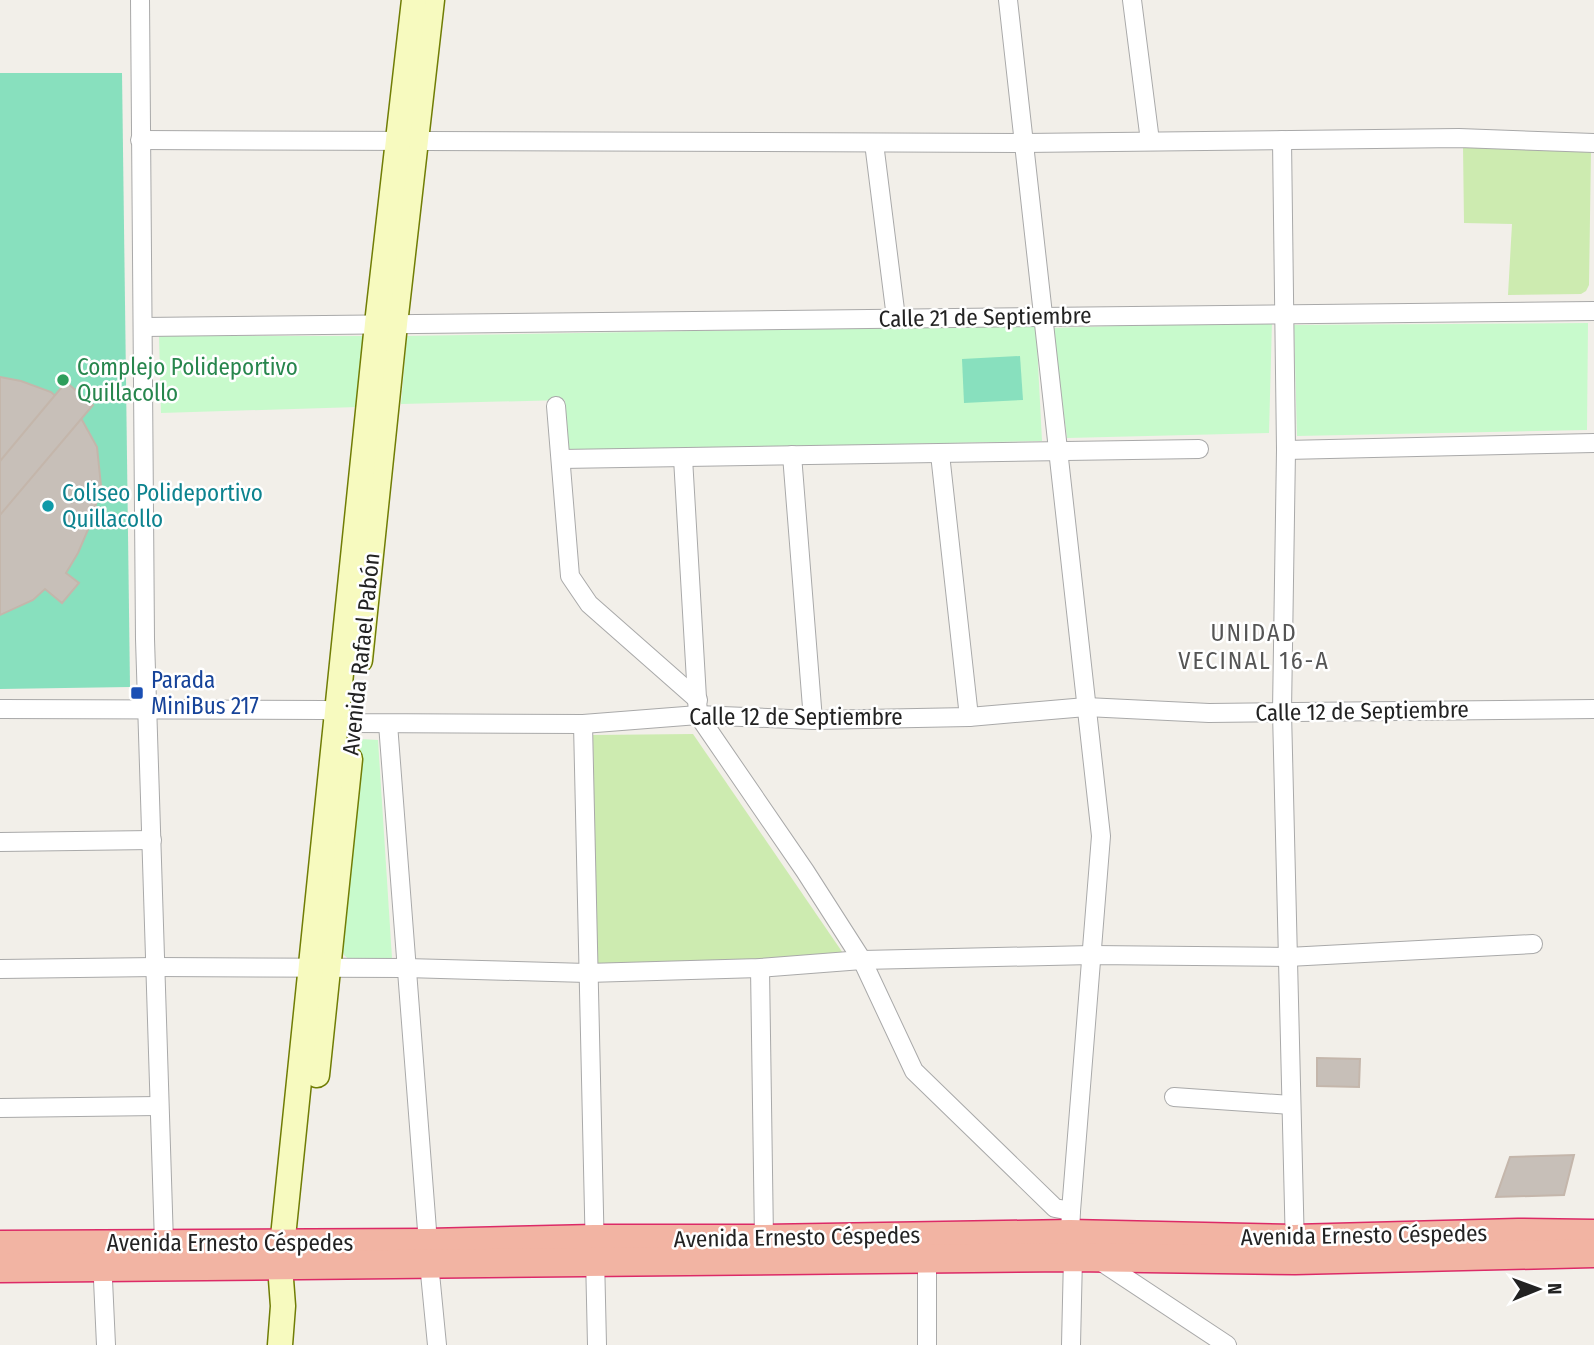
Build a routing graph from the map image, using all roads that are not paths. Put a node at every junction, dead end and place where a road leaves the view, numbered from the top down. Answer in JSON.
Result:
{"nodes":[{"id":1,"x":140,"y":0,"type":"edge"},
{"id":2,"x":414,"y":0,"type":"edge"},
{"id":3,"x":432,"y":0,"type":"edge"},
{"id":4,"x":1008,"y":0,"type":"edge"},
{"id":5,"x":1132,"y":0,"type":"edge"},
{"id":6,"x":140,"y":140,"type":"junction"},
{"id":7,"x":1282,"y":140,"type":"junction"},
{"id":8,"x":407,"y":141,"type":"junction"},
{"id":9,"x":1150,"y":141,"type":"junction"},
{"id":10,"x":874,"y":143,"type":"junction"},
{"id":11,"x":1024,"y":143,"type":"junction"},
{"id":12,"x":1594,"y":143,"type":"edge"},
{"id":13,"x":1594,"y":311,"type":"edge"},
{"id":14,"x":1283,"y":313,"type":"junction"},
{"id":15,"x":1043,"y":317,"type":"junction"},
{"id":16,"x":896,"y":318,"type":"junction"},
{"id":17,"x":386,"y":324,"type":"junction"},
{"id":18,"x":143,"y":327,"type":"junction"},
{"id":19,"x":556,"y":406,"type":"dead end"},
{"id":20,"x":1594,"y":443,"type":"edge"},
{"id":21,"x":1199,"y":449,"type":"dead end"},
{"id":22,"x":1286,"y":450,"type":"junction"},
{"id":23,"x":1058,"y":453,"type":"junction"},
{"id":24,"x":940,"y":454,"type":"junction"},
{"id":25,"x":792,"y":455,"type":"junction"},
{"id":26,"x":683,"y":458,"type":"junction"},
{"id":27,"x":561,"y":459,"type":"junction"},
{"id":28,"x":1086,"y":707,"type":"junction"},
{"id":29,"x":698,"y":708,"type":"junction"},
{"id":30,"x":0,"y":709,"type":"edge"},
{"id":31,"x":148,"y":709,"type":"junction"},
{"id":32,"x":1594,"y":709,"type":"edge"},
{"id":33,"x":1282,"y":712,"type":"junction"},
{"id":34,"x":969,"y":717,"type":"junction"},
{"id":35,"x":346,"y":719,"type":"junction"},
{"id":36,"x":813,"y":720,"type":"junction"},
{"id":37,"x":388,"y":724,"type":"junction"},
{"id":38,"x":583,"y":724,"type":"junction"},
{"id":39,"x":152,"y":840,"type":"junction"},
{"id":40,"x":0,"y":842,"type":"edge"},
{"id":41,"x":1534,"y":944,"type":"dead end"},
{"id":42,"x":1093,"y":955,"type":"junction"},
{"id":43,"x":1288,"y":957,"type":"junction"},
{"id":44,"x":862,"y":960,"type":"junction"},
{"id":45,"x":156,"y":967,"type":"junction"},
{"id":46,"x":320,"y":968,"type":"junction"},
{"id":47,"x":405,"y":968,"type":"junction"},
{"id":48,"x":760,"y":968,"type":"junction"},
{"id":49,"x":0,"y":969,"type":"edge"},
{"id":50,"x":587,"y":973,"type":"junction"},
{"id":51,"x":1174,"y":1097,"type":"dead end"},
{"id":52,"x":1291,"y":1105,"type":"junction"},
{"id":53,"x":158,"y":1106,"type":"junction"},
{"id":54,"x":0,"y":1108,"type":"edge"},
{"id":55,"x":1594,"y":1234,"type":"edge"},
{"id":56,"x":764,"y":1239,"type":"junction"},
{"id":57,"x":1077,"y":1240,"type":"junction"},
{"id":58,"x":164,"y":1244,"type":"junction"},
{"id":59,"x":0,"y":1245,"type":"edge"},
{"id":60,"x":927,"y":1247,"type":"junction"},
{"id":61,"x":1295,"y":1250,"type":"junction"},
{"id":62,"x":595,"y":1251,"type":"junction"},
{"id":63,"x":429,"y":1253,"type":"junction"},
{"id":64,"x":1594,"y":1253,"type":"edge"},
{"id":65,"x":289,"y":1254,"type":"junction"},
{"id":66,"x":102,"y":1255,"type":"junction"},
{"id":67,"x":0,"y":1268,"type":"edge"},
{"id":68,"x":106,"y":1345,"type":"edge"},
{"id":69,"x":280,"y":1345,"type":"edge"},
{"id":70,"x":437,"y":1345,"type":"edge"},
{"id":71,"x":597,"y":1345,"type":"edge"},
{"id":72,"x":927,"y":1345,"type":"edge"},
{"id":73,"x":1072,"y":1345,"type":"edge"},
{"id":74,"x":1227,"y":1345,"type":"edge"}],
"edges":[{"from":1,"to":6,"type":"street"},
{"from":2,"to":8,"type":"main road","name":"Avenida Rafael Pabón"},
{"from":3,"to":8,"type":"main road","name":"Avenida Rafael Pabón"},
{"from":4,"to":11,"type":"street"},
{"from":5,"to":9,"type":"street"},
{"from":6,"to":8,"type":"street"},
{"from":6,"to":18,"type":"street"},
{"from":7,"to":9,"type":"street"},
{"from":7,"to":12,"type":"street"},
{"from":7,"to":14,"type":"street"},
{"from":8,"to":10,"type":"street"},
{"from":8,"to":17,"type":"main road","name":"Avenida Rafael Pabón"},
{"from":9,"to":11,"type":"street"},
{"from":10,"to":11,"type":"street"},
{"from":10,"to":16,"type":"street"},
{"from":11,"to":15,"type":"street"},
{"from":13,"to":14,"type":"street","name":"Calle 21 de Septiembre"},
{"from":14,"to":15,"type":"street","name":"Calle 21 de Septiembre"},
{"from":14,"to":22,"type":"street"},
{"from":15,"to":16,"type":"street","name":"Calle 21 de Septiembre"},
{"from":15,"to":23,"type":"street"},
{"from":16,"to":17,"type":"street","name":"Calle 21 de Septiembre"},
{"from":17,"to":18,"type":"street","name":"Calle 21 de Septiembre"},
{"from":17,"to":35,"type":"main road","name":"Avenida Rafael Pabón"},
{"from":18,"to":31,"type":"street"},
{"from":19,"to":27,"type":"street"},
{"from":20,"to":22,"type":"street"},
{"from":21,"to":23,"type":"street"},
{"from":22,"to":33,"type":"street"},
{"from":23,"to":24,"type":"street"},
{"from":23,"to":28,"type":"street"},
{"from":24,"to":25,"type":"street"},
{"from":24,"to":34,"type":"street"},
{"from":25,"to":26,"type":"street"},
{"from":25,"to":36,"type":"street"},
{"from":26,"to":27,"type":"street"},
{"from":26,"to":29,"type":"street"},
{"from":27,"to":29,"type":"street"},
{"from":28,"to":33,"type":"street","name":"Calle 12 de Septiembre"},
{"from":28,"to":34,"type":"street","name":"Calle 12 de Septiembre"},
{"from":28,"to":42,"type":"street"},
{"from":29,"to":36,"type":"street","name":"Calle 12 de Septiembre"},
{"from":29,"to":38,"type":"street","name":"Calle 12 de Septiembre"},
{"from":29,"to":44,"type":"street"},
{"from":30,"to":31,"type":"street","name":"Calle 12 de Septiembre"},
{"from":31,"to":35,"type":"street","name":"Calle 12 de Septiembre"},
{"from":31,"to":39,"type":"street"},
{"from":32,"to":33,"type":"street","name":"Calle 12 de Septiembre"},
{"from":33,"to":43,"type":"street"},
{"from":34,"to":36,"type":"street","name":"Calle 12 de Septiembre"},
{"from":35,"to":37,"type":"street","name":"Calle 12 de Septiembre"},
{"from":35,"to":46,"type":"main road","name":"Avenida Rafael Pabón"},
{"from":37,"to":38,"type":"street","name":"Calle 12 de Septiembre"},
{"from":37,"to":47,"type":"street"},
{"from":38,"to":50,"type":"street"},
{"from":39,"to":40,"type":"street"},
{"from":39,"to":45,"type":"street"},
{"from":41,"to":43,"type":"street"},
{"from":42,"to":43,"type":"street"},
{"from":42,"to":44,"type":"street"},
{"from":42,"to":57,"type":"street"},
{"from":43,"to":52,"type":"street"},
{"from":44,"to":48,"type":"street"},
{"from":44,"to":57,"type":"street"},
{"from":45,"to":46,"type":"street"},
{"from":45,"to":49,"type":"street"},
{"from":45,"to":53,"type":"street"},
{"from":46,"to":47,"type":"street"},
{"from":46,"to":65,"type":"main road","name":"Avenida Rafael Pabón"},
{"from":47,"to":50,"type":"street"},
{"from":47,"to":63,"type":"street"},
{"from":48,"to":50,"type":"street"},
{"from":48,"to":56,"type":"street"},
{"from":50,"to":62,"type":"street"},
{"from":51,"to":52,"type":"street"},
{"from":52,"to":61,"type":"street"},
{"from":53,"to":54,"type":"street"},
{"from":53,"to":58,"type":"street"},
{"from":55,"to":61,"type":"highway","name":"Avenida Ernesto Céspedes"},
{"from":56,"to":60,"type":"highway","name":"Avenida Ernesto Céspedes"},
{"from":56,"to":62,"type":"highway","name":"Avenida Ernesto Céspedes"},
{"from":57,"to":60,"type":"highway","name":"Avenida Ernesto Céspedes"},
{"from":57,"to":61,"type":"highway","name":"Avenida Ernesto Céspedes"},
{"from":57,"to":73,"type":"street"},
{"from":57,"to":74,"type":"street"},
{"from":58,"to":65,"type":"highway","name":"Avenida Ernesto Céspedes"},
{"from":58,"to":66,"type":"highway","name":"Avenida Ernesto Céspedes"},
{"from":59,"to":66,"type":"highway","name":"Avenida Ernesto Céspedes"},
{"from":60,"to":62,"type":"highway","name":"Avenida Ernesto Céspedes"},
{"from":60,"to":72,"type":"street"},
{"from":61,"to":64,"type":"highway","name":"Avenida Ernesto Céspedes"},
{"from":62,"to":63,"type":"highway","name":"Avenida Ernesto Céspedes"},
{"from":62,"to":71,"type":"street"},
{"from":63,"to":65,"type":"highway","name":"Avenida Ernesto Céspedes"},
{"from":63,"to":70,"type":"street"},
{"from":65,"to":66,"type":"highway","name":"Avenida Ernesto Céspedes"},
{"from":65,"to":69,"type":"main road","name":"Avenida Rafael Pabón"},
{"from":66,"to":67,"type":"highway","name":"Avenida Ernesto Céspedes"},
{"from":66,"to":68,"type":"street"}]}
